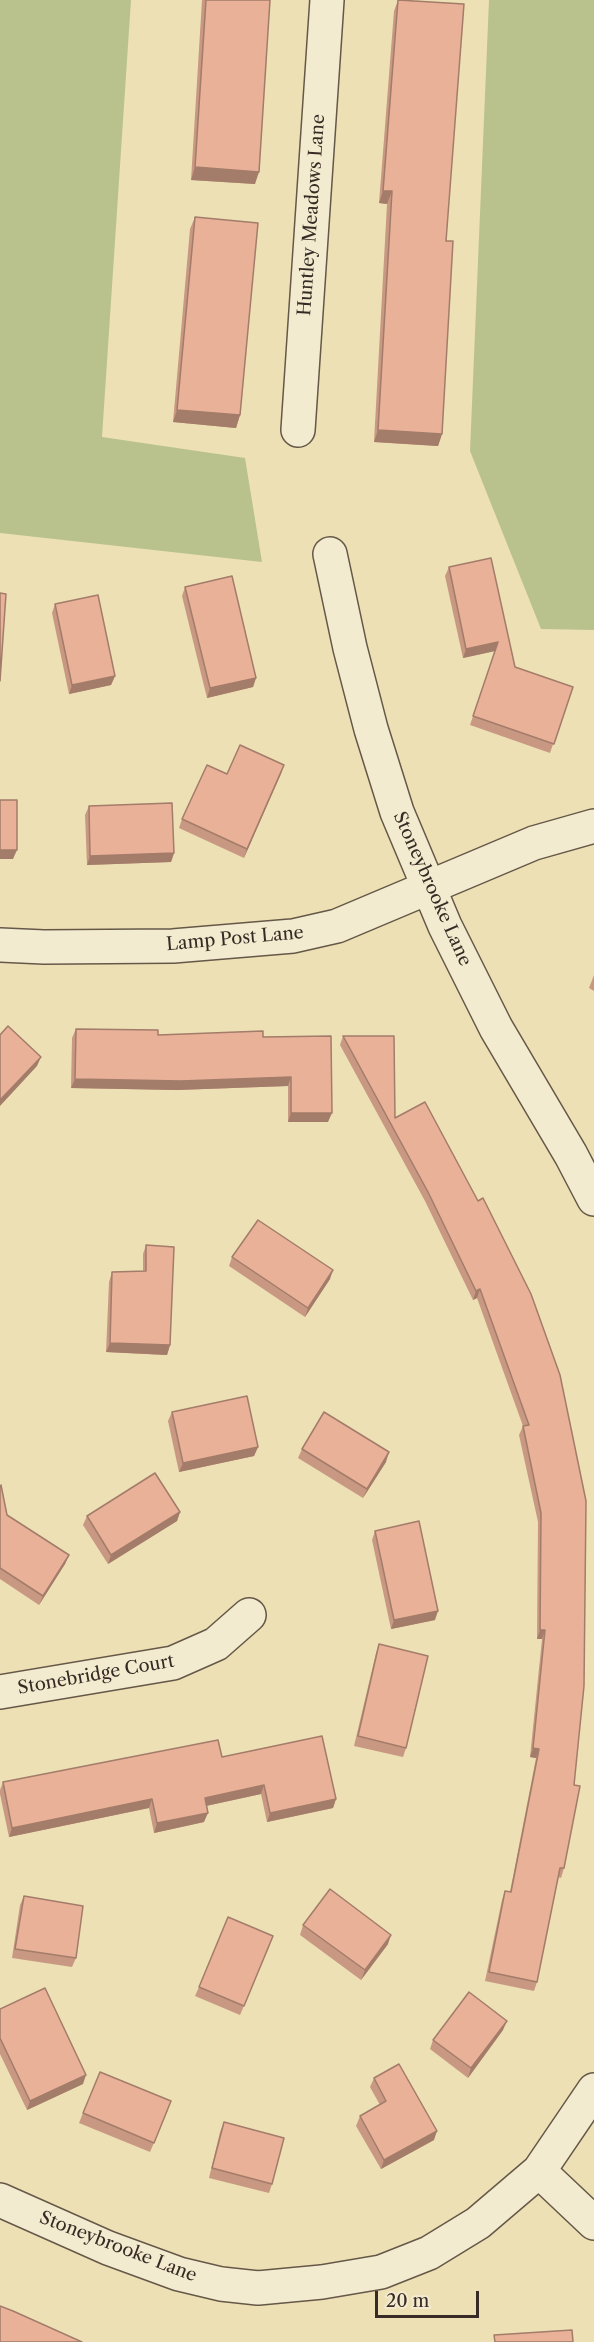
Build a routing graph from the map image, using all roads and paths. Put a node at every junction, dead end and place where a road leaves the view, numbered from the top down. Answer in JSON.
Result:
{"nodes":[{"id":1,"x":327,"y":0,"type":"edge"},
{"id":2,"x":298,"y":430,"type":"dead end"},
{"id":3,"x":330,"y":554,"type":"dead end"},
{"id":4,"x":594,"y":826,"type":"edge"},
{"id":5,"x":429,"y":886,"type":"junction"},
{"id":6,"x":0,"y":945,"type":"edge"},
{"id":7,"x":594,"y":1199,"type":"edge"},
{"id":8,"x":249,"y":1615,"type":"dead end"},
{"id":9,"x":0,"y":1692,"type":"edge"},
{"id":10,"x":594,"y":2090,"type":"edge"},
{"id":11,"x":539,"y":2170,"type":"junction"},
{"id":12,"x":0,"y":2200,"type":"edge"},
{"id":13,"x":594,"y":2223,"type":"edge"}],
"edges":[{"from":1,"to":2,"type":"street","name":"Huntley Meadows Lane"},
{"from":3,"to":5,"type":"street","name":"Stoneybrooke Lane"},
{"from":4,"to":5,"type":"street","name":"Lamp Post Lane"},
{"from":5,"to":6,"type":"street","name":"Lamp Post Lane"},
{"from":5,"to":7,"type":"street","name":"Stoneybrooke Lane"},
{"from":8,"to":9,"type":"street","name":"Stonebridge Court"},
{"from":10,"to":11,"type":"street","name":"Stoneybrooke Lane"},
{"from":11,"to":12,"type":"street","name":"Stoneybrooke Lane"},
{"from":11,"to":13,"type":"street"}]}
